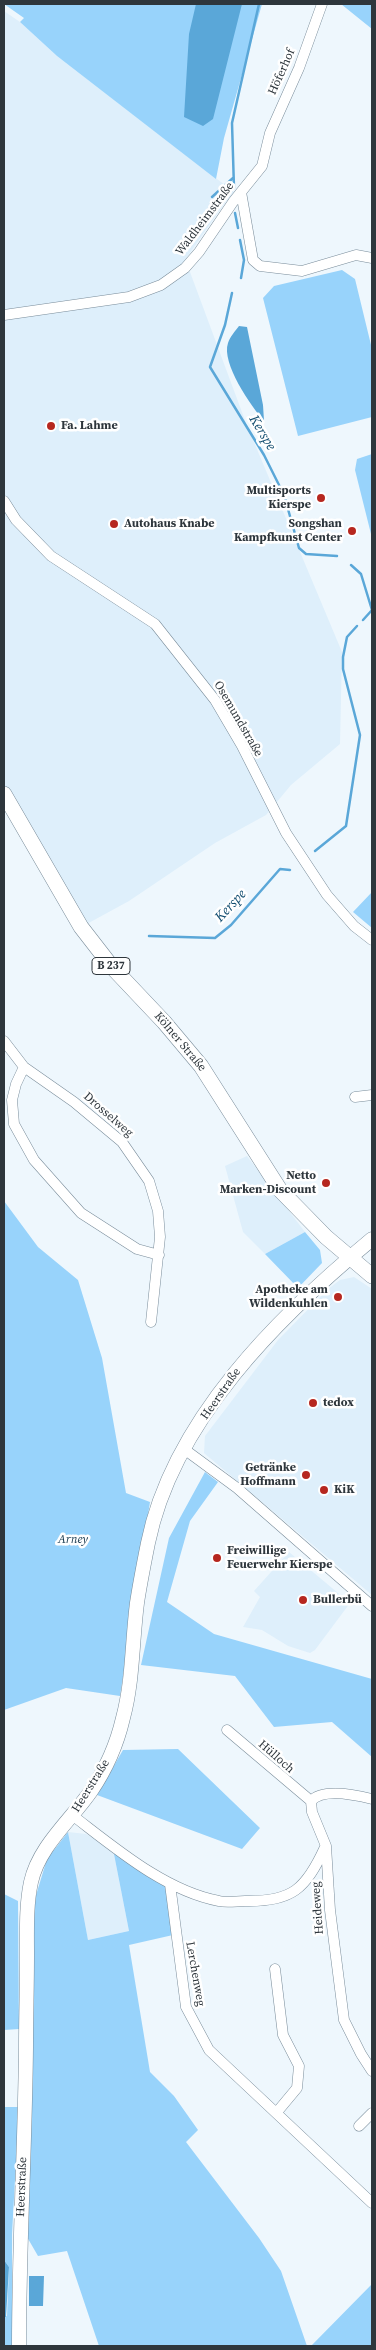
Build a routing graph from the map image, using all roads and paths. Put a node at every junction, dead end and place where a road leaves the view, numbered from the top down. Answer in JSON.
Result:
{"nodes":[{"id":1,"x":322,"y":4,"type":"edge"},
{"id":2,"x":267,"y":152,"type":"joint"},
{"id":3,"x":241,"y":192,"type":"junction"},
{"id":4,"x":372,"y":258,"type":"edge"},
{"id":5,"x":4,"y":314,"type":"edge"},
{"id":6,"x":4,"y":501,"type":"edge"},
{"id":7,"x":4,"y":794,"type":"edge"},
{"id":8,"x":372,"y":940,"type":"edge"},
{"id":9,"x":4,"y":1041,"type":"edge"},
{"id":10,"x":24,"y":1067,"type":"junction"},
{"id":11,"x":372,"y":1095,"type":"edge"},
{"id":12,"x":355,"y":1097,"type":"dead end"},
{"id":13,"x":372,"y":1239,"type":"edge"},
{"id":14,"x":159,"y":1255,"type":"junction"},
{"id":15,"x":350,"y":1258,"type":"junction"},
{"id":16,"x":372,"y":1276,"type":"edge"},
{"id":17,"x":151,"y":1322,"type":"dead end"},
{"id":18,"x":184,"y":1449,"type":"junction"},
{"id":19,"x":372,"y":1606,"type":"edge"},
{"id":20,"x":227,"y":1730,"type":"dead end"},
{"id":21,"x":372,"y":1798,"type":"edge"},
{"id":22,"x":311,"y":1802,"type":"junction"},
{"id":23,"x":72,"y":1815,"type":"junction"},
{"id":24,"x":326,"y":1846,"type":"junction"},
{"id":25,"x":170,"y":1884,"type":"junction"},
{"id":26,"x":275,"y":1969,"type":"dead end"},
{"id":27,"x":372,"y":2071,"type":"edge"},
{"id":28,"x":277,"y":2112,"type":"junction"},
{"id":29,"x":372,"y":2113,"type":"edge"},
{"id":30,"x":359,"y":2126,"type":"dead end"},
{"id":31,"x":372,"y":2204,"type":"edge"},
{"id":32,"x":19,"y":2346,"type":"edge"}],
"edges":[{"from":1,"to":2,"type":"street","name":"Höferhof"},
{"from":2,"to":3,"type":"street","name":"Waldheimstraße"},
{"from":3,"to":4,"type":"street"},
{"from":3,"to":5,"type":"street","name":"Waldheimstraße"},
{"from":6,"to":8,"type":"street","name":"Osemundstraße"},
{"from":7,"to":15,"type":"main road","name":"Kölner Straße","number":"B 237"},
{"from":9,"to":10,"type":"street","name":"Drosselweg"},
{"from":10,"to":14,"type":"street","name":"Drosselweg"},
{"from":10,"to":14,"type":"street"},
{"from":11,"to":12,"type":"street"},
{"from":13,"to":15,"type":"main road","name":"Heerstraße"},
{"from":14,"to":17,"type":"street","name":"Drosselweg"},
{"from":15,"to":16,"type":"main road","name":"Kölner Straße","number":"B 237"},
{"from":15,"to":18,"type":"main road","name":"Heerstraße"},
{"from":18,"to":19,"type":"street"},
{"from":18,"to":23,"type":"main road","name":"Heerstraße"},
{"from":20,"to":22,"type":"street","name":"Hülloch"},
{"from":21,"to":22,"type":"street"},
{"from":22,"to":24,"type":"street","name":"Heideweg"},
{"from":23,"to":25,"type":"street"},
{"from":23,"to":32,"type":"main road","name":"Heerstraße"},
{"from":24,"to":25,"type":"street"},
{"from":24,"to":27,"type":"street","name":"Heideweg"},
{"from":25,"to":28,"type":"street","name":"Lerchenweg"},
{"from":26,"to":28,"type":"street"},
{"from":28,"to":31,"type":"street","name":"Lerchenweg"},
{"from":29,"to":30,"type":"street"}]}
